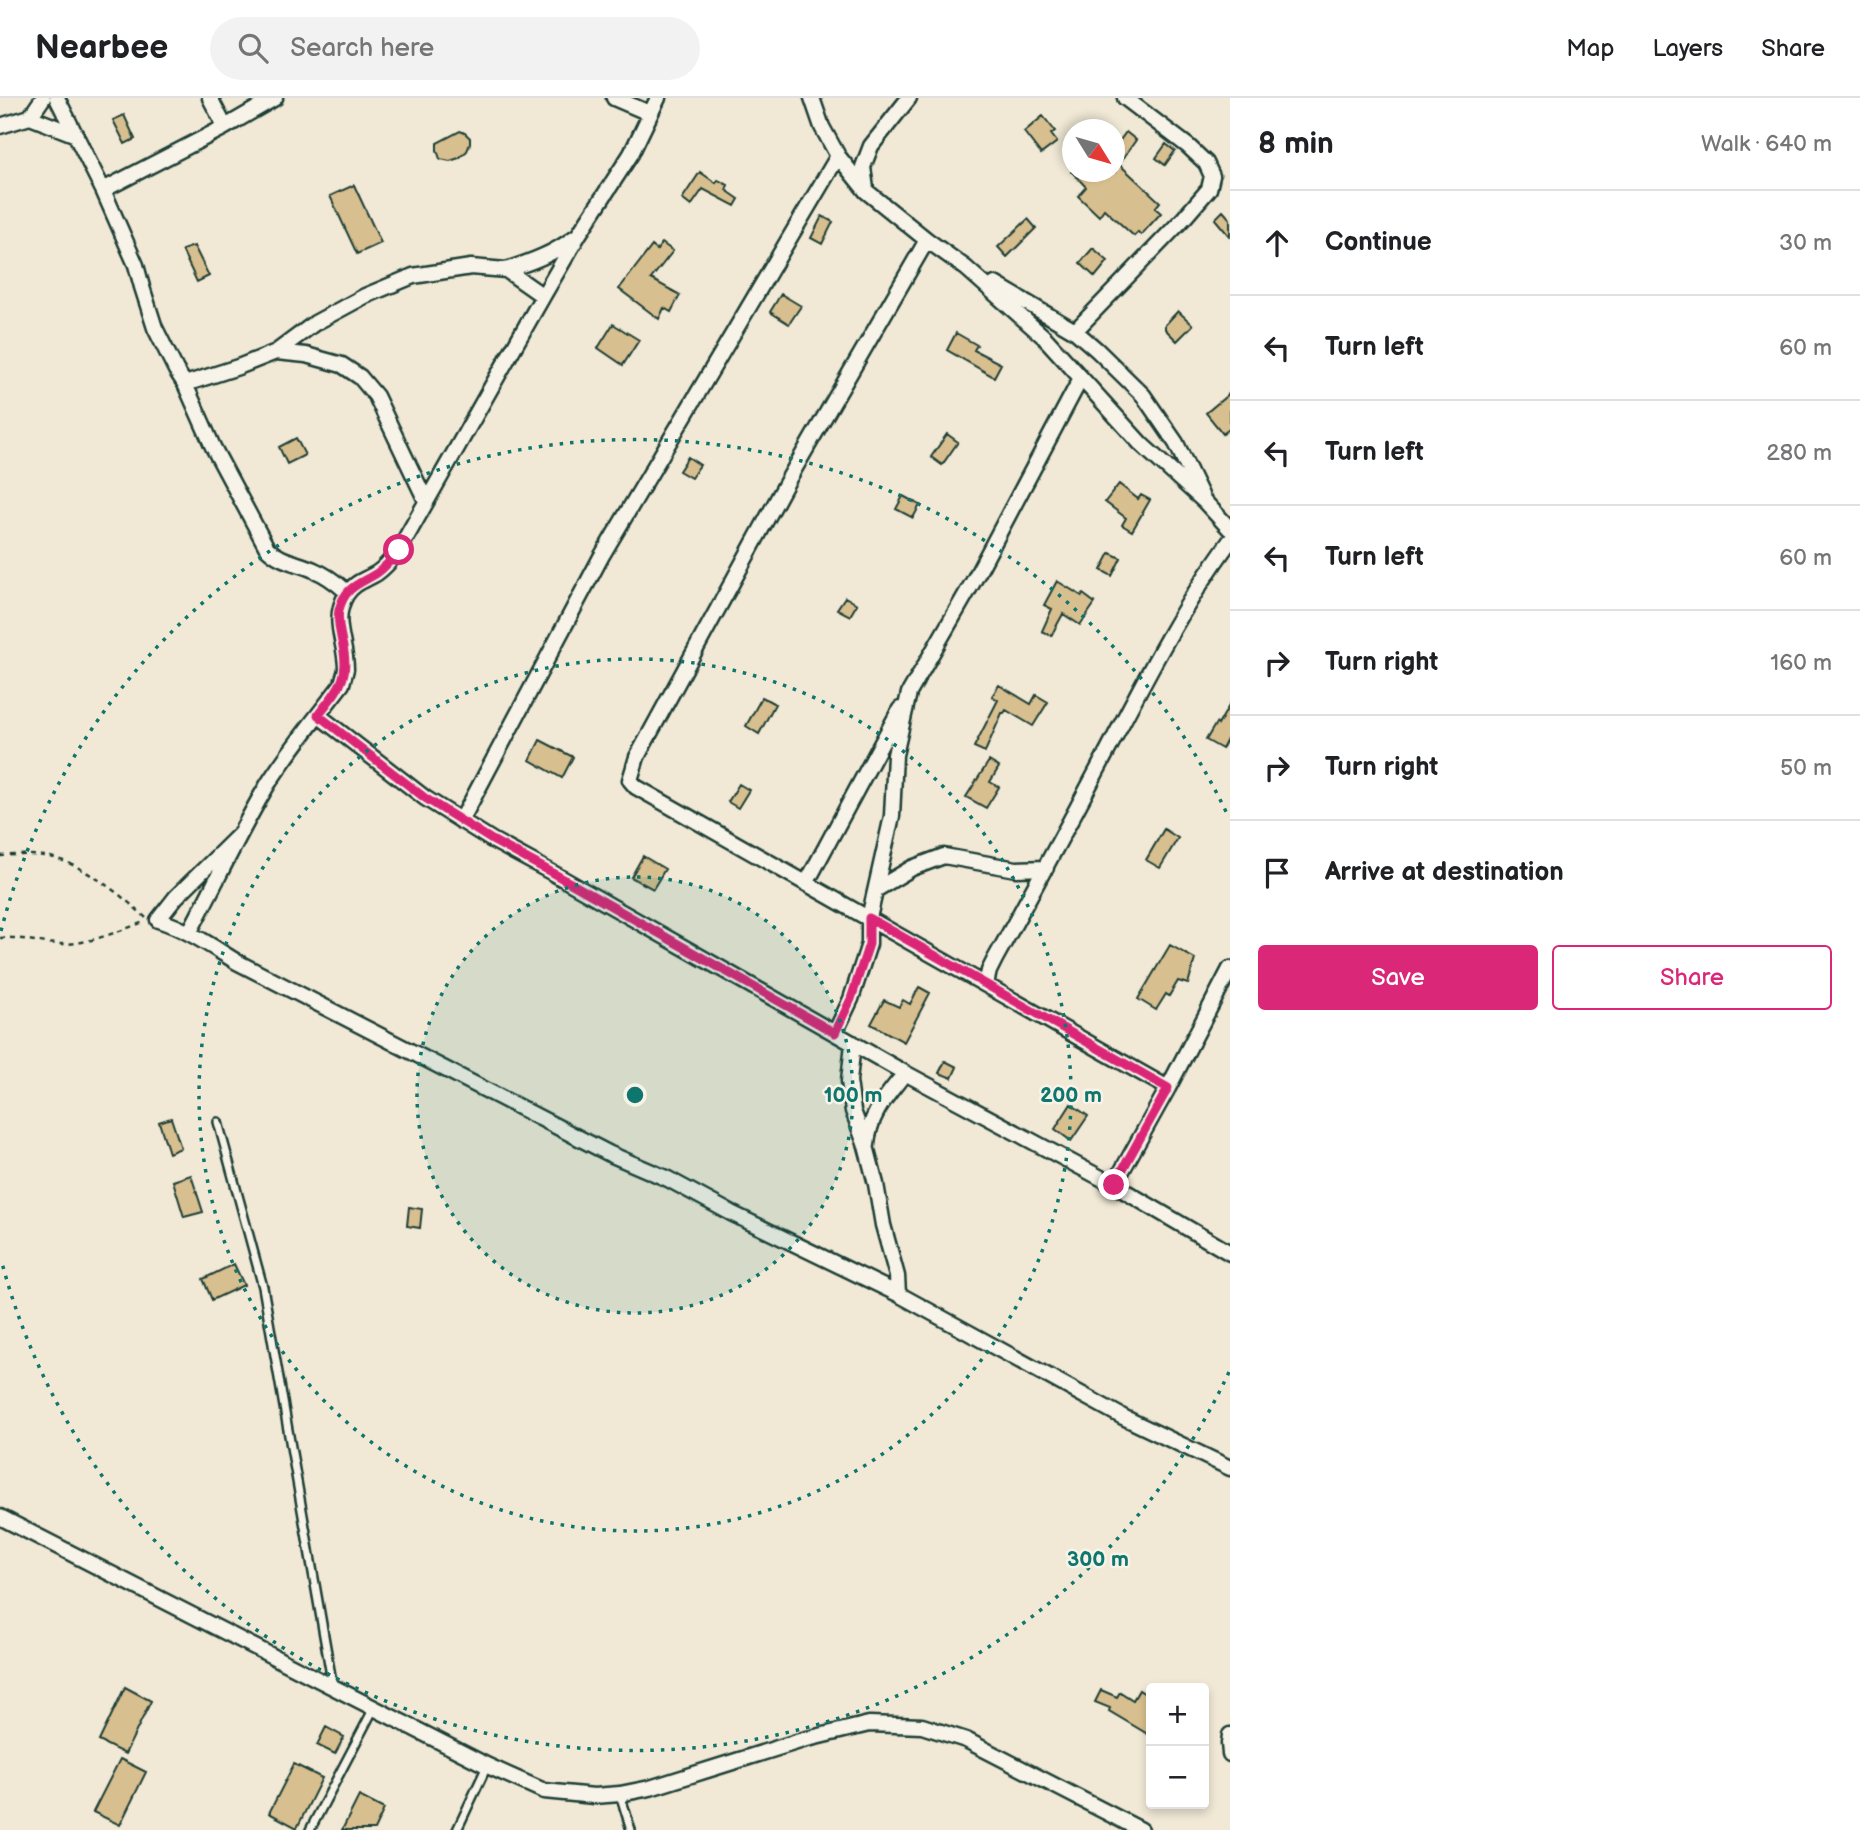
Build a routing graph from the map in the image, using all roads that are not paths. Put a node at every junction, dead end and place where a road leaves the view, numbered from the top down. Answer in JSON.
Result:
{"nodes":[{"id":1,"x":43,"y":98,"type":"edge"},
{"id":2,"x":57,"y":98,"type":"edge"},
{"id":3,"x":209,"y":98,"type":"edge"},
{"id":4,"x":275,"y":98,"type":"edge"},
{"id":5,"x":614,"y":98,"type":"edge"},
{"id":6,"x":658,"y":98,"type":"edge"},
{"id":7,"x":812,"y":98,"type":"edge"},
{"id":8,"x":910,"y":98,"type":"edge"},
{"id":9,"x":1125,"y":98,"type":"edge"},
{"id":10,"x":649,"y":113,"type":"junction"},
{"id":11,"x":30,"y":117,"type":"junction"},
{"id":12,"x":0,"y":126,"type":"edge"},
{"id":13,"x":225,"y":127,"type":"junction"},
{"id":14,"x":76,"y":135,"type":"junction"},
{"id":15,"x":838,"y":156,"type":"junction"},
{"id":16,"x":103,"y":190,"type":"junction"},
{"id":17,"x":866,"y":191,"type":"junction"},
{"id":18,"x":579,"y":234,"type":"junction"},
{"id":19,"x":927,"y":240,"type":"junction"},
{"id":20,"x":966,"y":268,"type":"junction"},
{"id":21,"x":506,"y":270,"type":"junction"},
{"id":22,"x":543,"y":296,"type":"junction"},
{"id":23,"x":1075,"y":331,"type":"junction"},
{"id":24,"x":276,"y":352,"type":"junction"},
{"id":25,"x":1081,"y":377,"type":"junction"},
{"id":26,"x":185,"y":384,"type":"junction"},
{"id":27,"x":426,"y":501,"type":"junction"},
{"id":28,"x":1204,"y":501,"type":"junction"},
{"id":29,"x":1230,"y":529,"type":"edge"},
{"id":30,"x":1230,"y":541,"type":"edge"},
{"id":31,"x":347,"y":592,"type":"junction"},
{"id":32,"x":909,"y":693,"type":"junction"},
{"id":33,"x":318,"y":715,"type":"junction"},
{"id":34,"x":461,"y":821,"type":"junction"},
{"id":35,"x":240,"y":834,"type":"junction"},
{"id":36,"x":1046,"y":868,"type":"junction"},
{"id":37,"x":807,"y":883,"type":"junction"},
{"id":38,"x":877,"y":889,"type":"junction"},
{"id":39,"x":869,"y":918,"type":"junction"},
{"id":40,"x":189,"y":933,"type":"junction"},
{"id":41,"x":1230,"y":969,"type":"edge"},
{"id":42,"x":986,"y":984,"type":"junction"},
{"id":43,"x":835,"y":1033,"type":"junction"},
{"id":44,"x":853,"y":1043,"type":"junction"},
{"id":45,"x":905,"y":1073,"type":"junction"},
{"id":46,"x":1168,"y":1088,"type":"junction"},
{"id":47,"x":218,"y":1122,"type":"dead end"},
{"id":48,"x":866,"y":1146,"type":"junction"},
{"id":49,"x":1114,"y":1185,"type":"junction"},
{"id":50,"x":1230,"y":1253,"type":"edge"},
{"id":51,"x":898,"y":1294,"type":"junction"},
{"id":52,"x":1230,"y":1468,"type":"edge"},
{"id":53,"x":0,"y":1517,"type":"edge"},
{"id":54,"x":333,"y":1688,"type":"junction"},
{"id":55,"x":374,"y":1709,"type":"junction"},
{"id":56,"x":1230,"y":1735,"type":"edge"},
{"id":57,"x":1230,"y":1754,"type":"edge"},
{"id":58,"x":488,"y":1766,"type":"junction"},
{"id":59,"x":620,"y":1794,"type":"junction"},
{"id":60,"x":1132,"y":1828,"type":"edge"},
{"id":61,"x":310,"y":1830,"type":"edge"},
{"id":62,"x":457,"y":1830,"type":"edge"},
{"id":63,"x":631,"y":1830,"type":"edge"}],
"edges":[{"from":1,"to":11,"type":"street"},
{"from":2,"to":14,"type":"street"},
{"from":3,"to":13,"type":"street"},
{"from":4,"to":13,"type":"street"},
{"from":5,"to":10,"type":"street"},
{"from":6,"to":10,"type":"street"},
{"from":7,"to":15,"type":"street"},
{"from":8,"to":17,"type":"street"},
{"from":9,"to":23,"type":"street"},
{"from":10,"to":18,"type":"street"},
{"from":11,"to":12,"type":"street"},
{"from":11,"to":14,"type":"street"},
{"from":13,"to":16,"type":"street"},
{"from":14,"to":16,"type":"street"},
{"from":15,"to":17,"type":"street"},
{"from":15,"to":34,"type":"street"},
{"from":16,"to":26,"type":"street"},
{"from":17,"to":19,"type":"street"},
{"from":18,"to":21,"type":"street"},
{"from":18,"to":22,"type":"street"},
{"from":19,"to":20,"type":"street"},
{"from":19,"to":37,"type":"street"},
{"from":20,"to":23,"type":"street"},
{"from":20,"to":25,"type":"street"},
{"from":21,"to":22,"type":"street"},
{"from":21,"to":24,"type":"street"},
{"from":22,"to":27,"type":"street"},
{"from":23,"to":28,"type":"street"},
{"from":24,"to":26,"type":"street"},
{"from":24,"to":27,"type":"street"},
{"from":25,"to":28,"type":"street"},
{"from":25,"to":32,"type":"street"},
{"from":26,"to":31,"type":"street"},
{"from":27,"to":31,"type":"street"},
{"from":28,"to":29,"type":"street"},
{"from":30,"to":36,"type":"street"},
{"from":31,"to":33,"type":"street"},
{"from":32,"to":37,"type":"street"},
{"from":32,"to":38,"type":"street"},
{"from":33,"to":34,"type":"street"},
{"from":33,"to":35,"type":"street"},
{"from":34,"to":43,"type":"street"},
{"from":35,"to":40,"type":"street"},
{"from":35,"to":40,"type":"street"},
{"from":36,"to":38,"type":"street"},
{"from":36,"to":42,"type":"street"},
{"from":37,"to":39,"type":"street"},
{"from":38,"to":39,"type":"street"},
{"from":39,"to":42,"type":"street"},
{"from":39,"to":43,"type":"street"},
{"from":40,"to":51,"type":"street"},
{"from":41,"to":46,"type":"street"},
{"from":42,"to":46,"type":"street"},
{"from":43,"to":44,"type":"street"},
{"from":44,"to":45,"type":"street"},
{"from":44,"to":48,"type":"street"},
{"from":45,"to":48,"type":"street"},
{"from":45,"to":49,"type":"street"},
{"from":46,"to":49,"type":"street"},
{"from":47,"to":54,"type":"lane"},
{"from":48,"to":51,"type":"street"},
{"from":49,"to":50,"type":"street"},
{"from":51,"to":52,"type":"street"},
{"from":53,"to":54,"type":"street"},
{"from":54,"to":55,"type":"street"},
{"from":55,"to":58,"type":"street"},
{"from":55,"to":61,"type":"lane"},
{"from":56,"to":57,"type":"street"},
{"from":58,"to":59,"type":"street"},
{"from":58,"to":62,"type":"lane"},
{"from":59,"to":60,"type":"street"},
{"from":59,"to":63,"type":"lane"}]}
